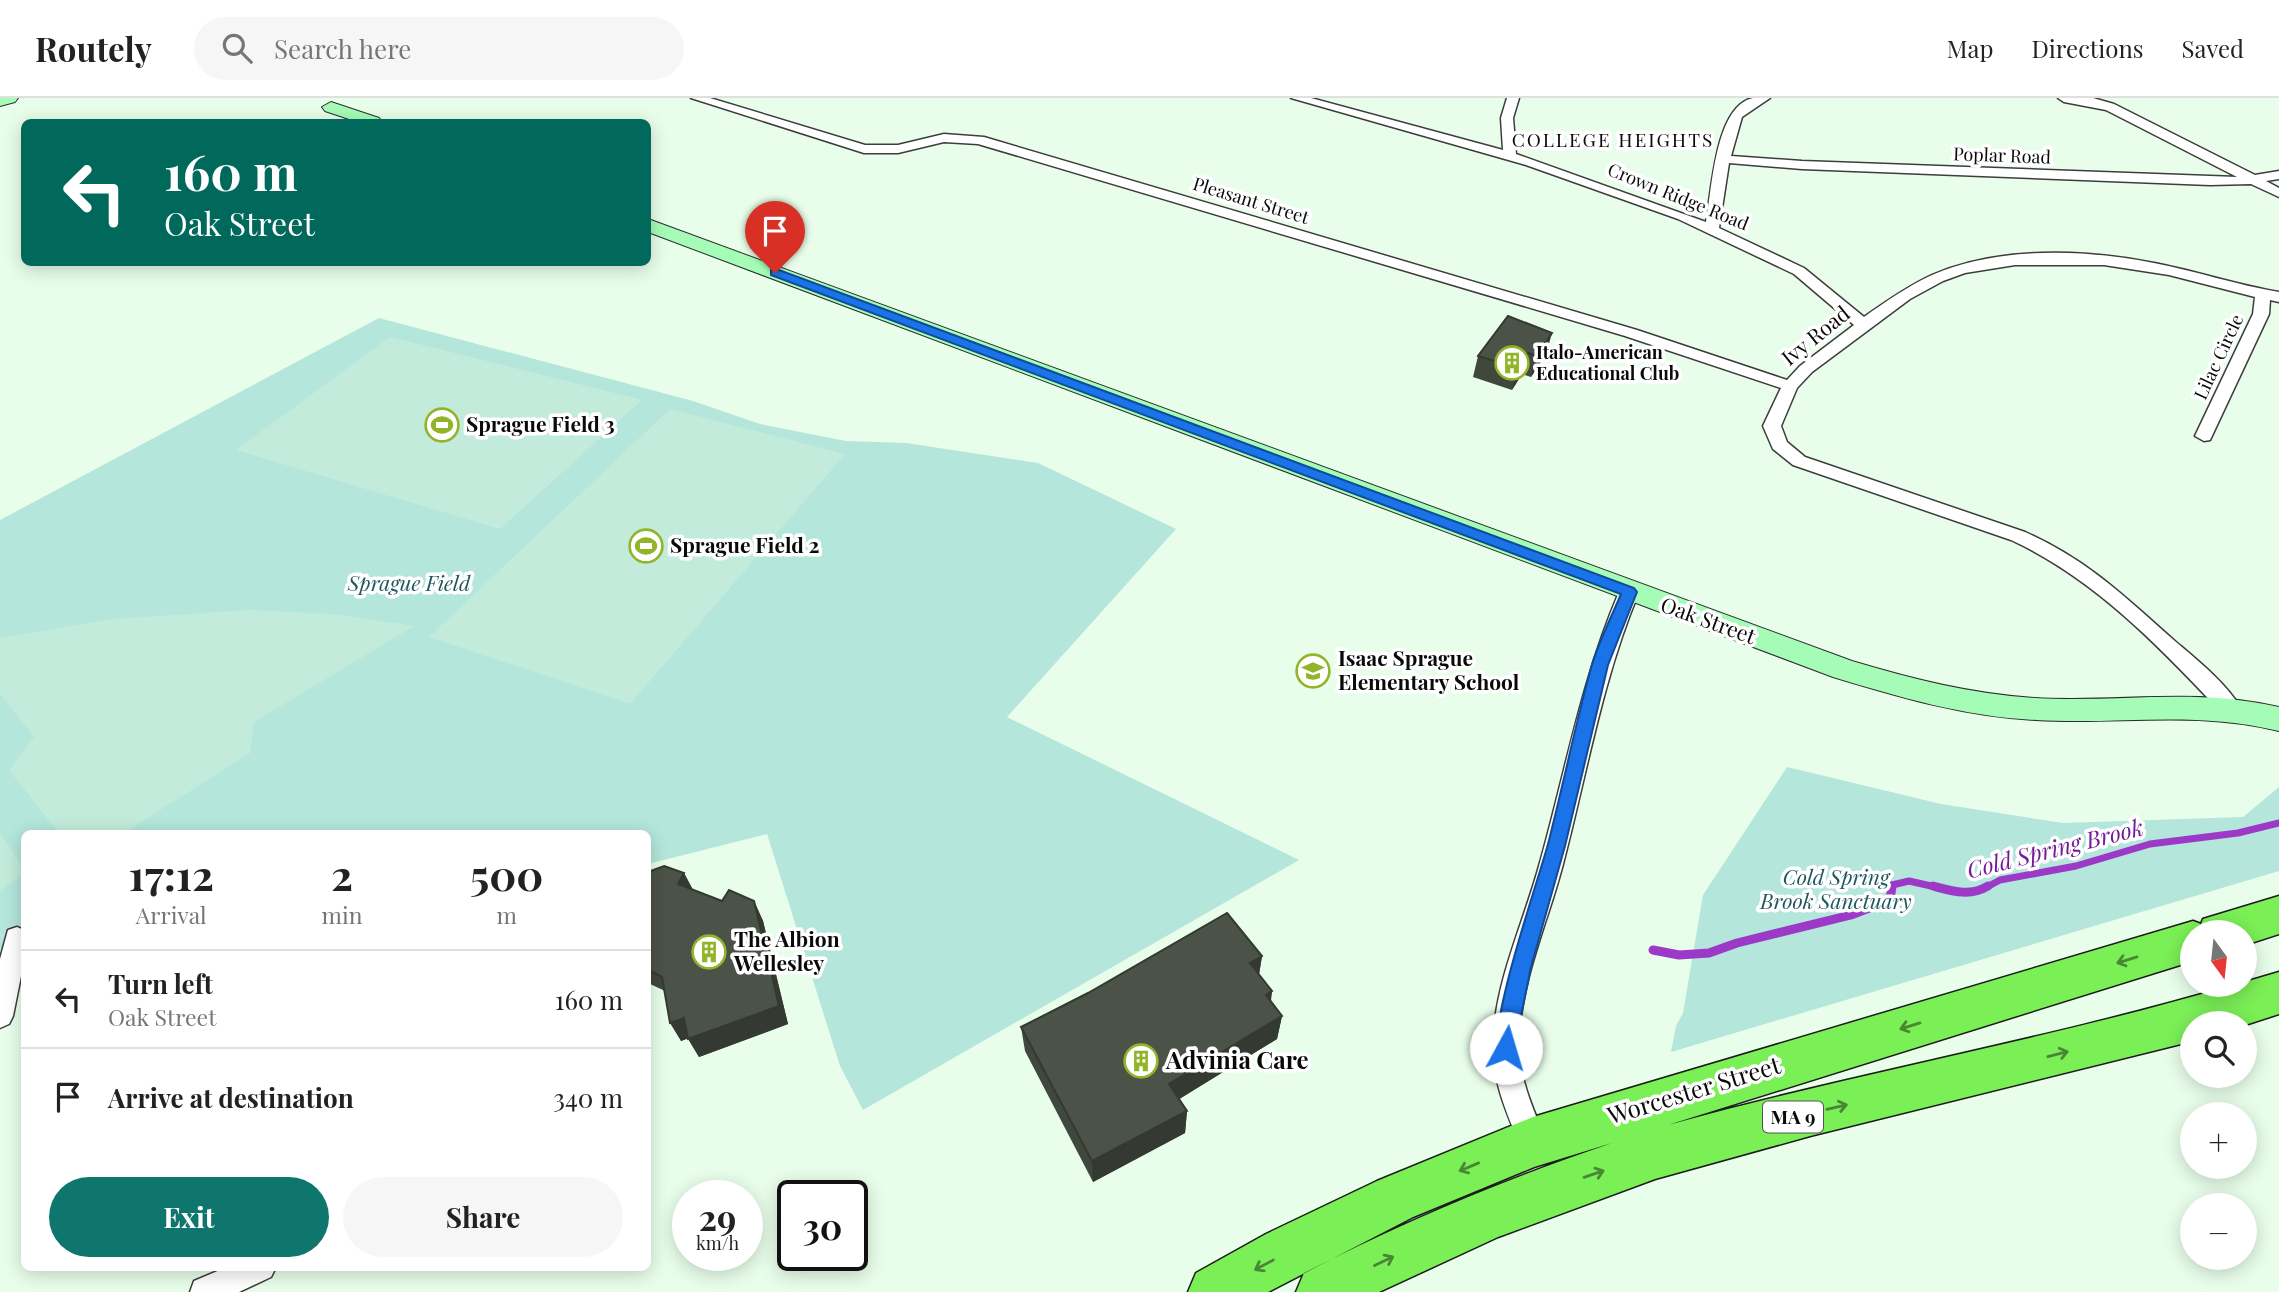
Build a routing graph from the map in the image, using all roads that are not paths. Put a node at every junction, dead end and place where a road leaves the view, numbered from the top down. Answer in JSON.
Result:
{"nodes":[{"id":1,"x":9,"y":98,"type":"edge"},
{"id":2,"x":353,"y":98,"type":"edge"},
{"id":3,"x":698,"y":98,"type":"edge"},
{"id":4,"x":1297,"y":98,"type":"edge"},
{"id":5,"x":1513,"y":98,"type":"edge"},
{"id":6,"x":1764,"y":98,"type":"edge"},
{"id":7,"x":2064,"y":98,"type":"edge"},
{"id":8,"x":2090,"y":99,"type":"edge"},
{"id":9,"x":0,"y":101,"type":"edge"},
{"id":10,"x":365,"y":119,"type":"edge"},
{"id":11,"x":1510,"y":156,"type":"junction"},
{"id":12,"x":1724,"y":159,"type":"junction"},
{"id":13,"x":2279,"y":175,"type":"edge"},
{"id":14,"x":2254,"y":180,"type":"junction"},
{"id":15,"x":2279,"y":193,"type":"edge"},
{"id":16,"x":651,"y":226,"type":"edge"},
{"id":17,"x":1712,"y":229,"type":"junction"},
{"id":18,"x":2271,"y":295,"type":"edge"},
{"id":19,"x":1865,"y":326,"type":"junction"},
{"id":20,"x":1790,"y":386,"type":"junction"},
{"id":21,"x":2204,"y":436,"type":"dead end"},
{"id":22,"x":1629,"y":592,"type":"junction"},
{"id":23,"x":2229,"y":707,"type":"junction"},
{"id":24,"x":2279,"y":719,"type":"edge"},
{"id":25,"x":2279,"y":915,"type":"edge"},
{"id":26,"x":2258,"y":921,"type":"edge"},
{"id":27,"x":17,"y":938,"type":"dead end"},
{"id":28,"x":2180,"y":945,"type":"edge"},
{"id":29,"x":2279,"y":993,"type":"edge"},
{"id":30,"x":0,"y":1016,"type":"edge"},
{"id":31,"x":1533,"y":1142,"type":"junction"},
{"id":32,"x":252,"y":1271,"type":"edge"},
{"id":33,"x":205,"y":1292,"type":"edge"},
{"id":34,"x":1215,"y":1292,"type":"edge"},
{"id":35,"x":1324,"y":1292,"type":"edge"}],
"edges":[{"from":1,"to":9,"type":"street"},
{"from":2,"to":10,"type":"street"},
{"from":3,"to":20,"type":"street","name":"Pleasant Street"},
{"from":4,"to":11,"type":"street","name":"Crown Ridge Road"},
{"from":5,"to":11,"type":"street"},
{"from":6,"to":12,"type":"street"},
{"from":7,"to":8,"type":"street"},
{"from":8,"to":14,"type":"street"},
{"from":11,"to":17,"type":"street","name":"Crown Ridge Road"},
{"from":12,"to":14,"type":"street","name":"Poplar Road"},
{"from":12,"to":17,"type":"street"},
{"from":13,"to":14,"type":"street","name":"Poplar Road"},
{"from":14,"to":15,"type":"street"},
{"from":16,"to":22,"type":"street","name":"Oak Street"},
{"from":17,"to":19,"type":"street","name":"Crown Ridge Road"},
{"from":18,"to":19,"type":"street","name":"Ivy Road"},
{"from":18,"to":21,"type":"street","name":"Lilac Circle"},
{"from":19,"to":20,"type":"street","name":"Ivy Road"},
{"from":20,"to":23,"type":"street","name":"Ivy Road"},
{"from":22,"to":23,"type":"street","name":"Oak Street"},
{"from":22,"to":31,"type":"street"},
{"from":23,"to":24,"type":"street","name":"Oak Street"},
{"from":25,"to":26,"type":"highway"},
{"from":27,"to":30,"type":"street"},
{"from":28,"to":31,"type":"highway","name":"Worcester Street","number":"MA 9","one_way":true},
{"from":35,"to":29,"type":"highway","number":"MA 9","one_way":true},
{"from":31,"to":34,"type":"highway","name":"Worcester Street","number":"MA 9","one_way":true},
{"from":32,"to":33,"type":"street"}]}
